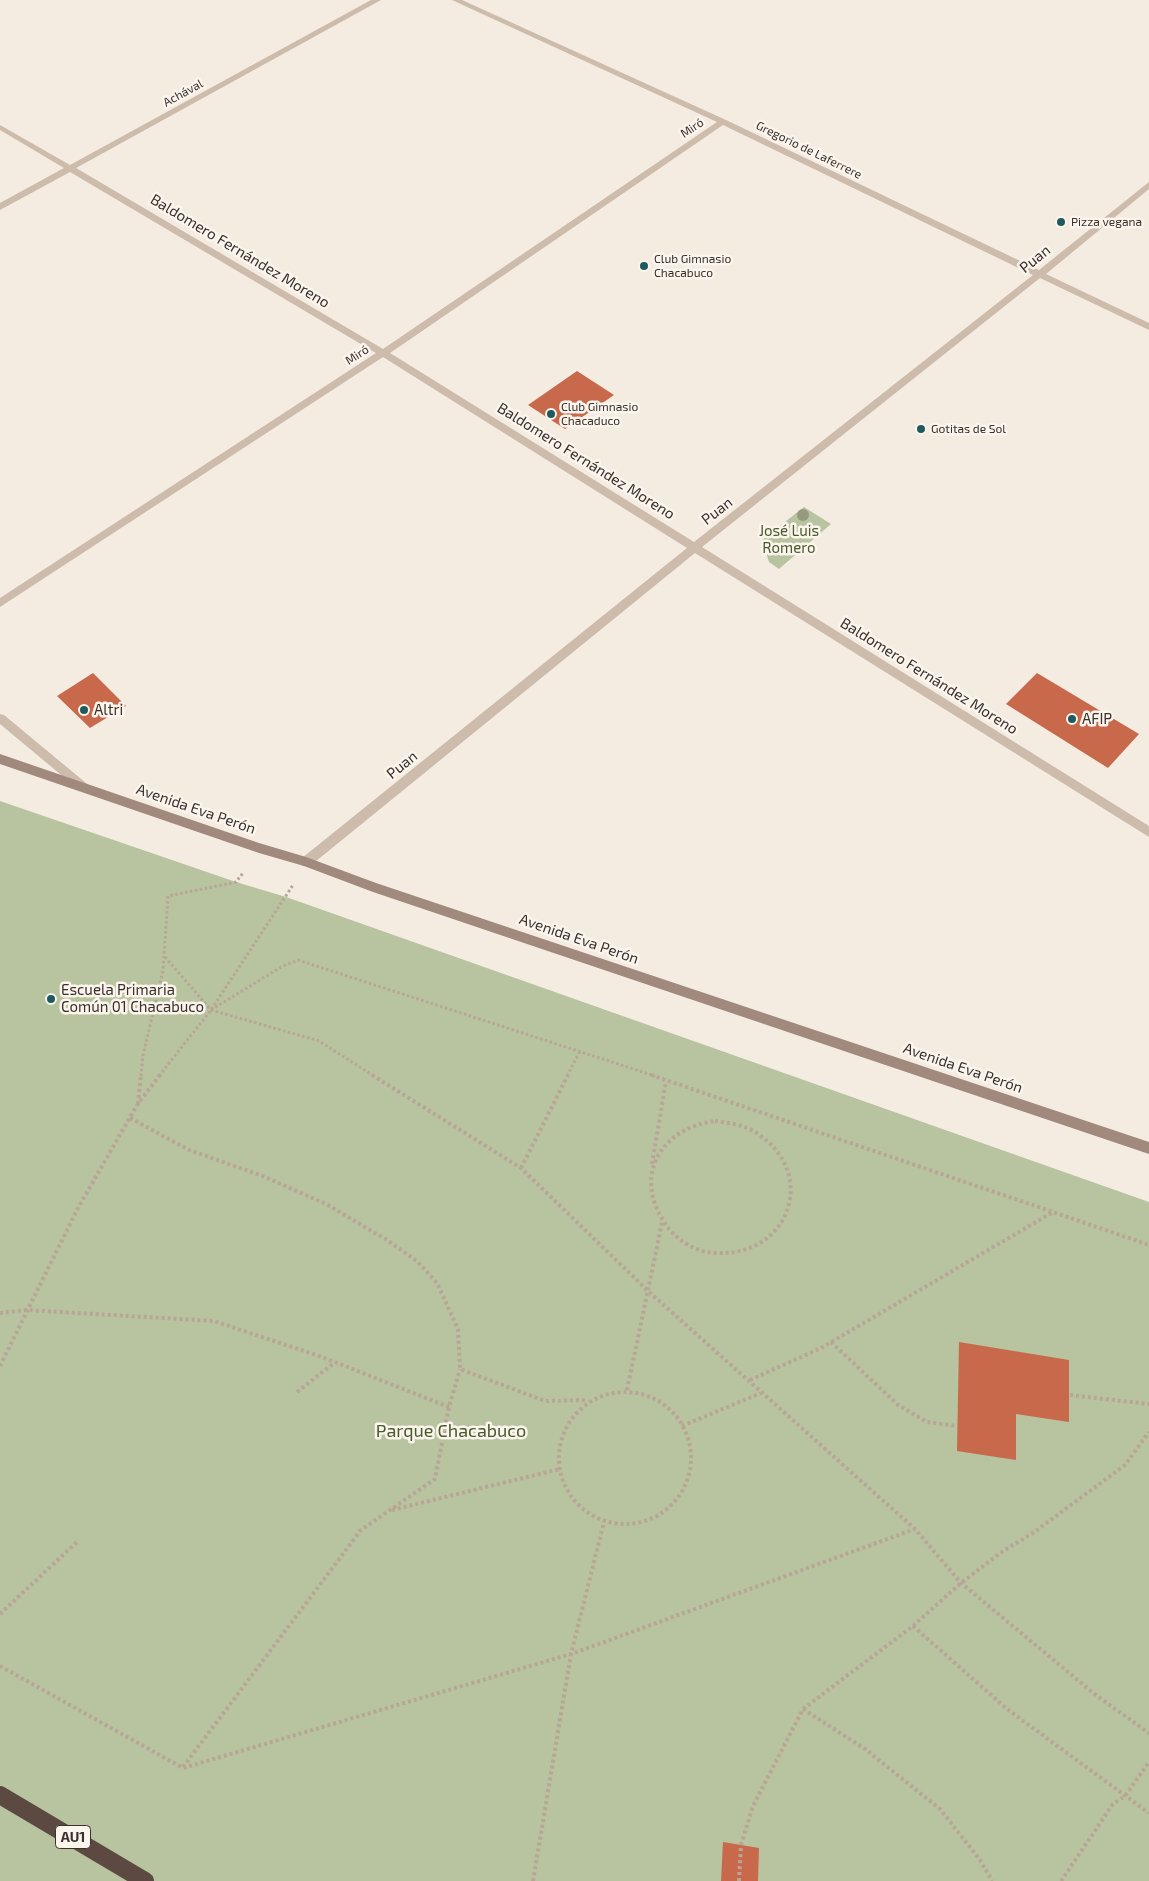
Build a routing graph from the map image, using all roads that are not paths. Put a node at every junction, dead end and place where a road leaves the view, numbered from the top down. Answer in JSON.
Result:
{"nodes":[{"id":1,"x":377,"y":0,"type":"edge"},
{"id":2,"x":456,"y":0,"type":"edge"},
{"id":3,"x":723,"y":122,"type":"junction"},
{"id":4,"x":0,"y":127,"type":"edge"},
{"id":5,"x":72,"y":169,"type":"junction"},
{"id":6,"x":1149,"y":185,"type":"edge"},
{"id":7,"x":0,"y":207,"type":"edge"},
{"id":8,"x":1040,"y":274,"type":"junction"},
{"id":9,"x":1149,"y":327,"type":"edge"},
{"id":10,"x":383,"y":353,"type":"junction"},
{"id":11,"x":695,"y":547,"type":"junction"},
{"id":12,"x":0,"y":602,"type":"edge"},
{"id":13,"x":0,"y":718,"type":"edge"},
{"id":14,"x":0,"y":759,"type":"edge"},
{"id":15,"x":82,"y":786,"type":"junction"},
{"id":16,"x":1149,"y":832,"type":"edge"},
{"id":17,"x":306,"y":862,"type":"junction"},
{"id":18,"x":1149,"y":1148,"type":"edge"},
{"id":19,"x":0,"y":1795,"type":"edge"},
{"id":20,"x":145,"y":1881,"type":"edge"}],
"edges":[{"from":1,"to":5,"type":"street","name":"Achával"},
{"from":2,"to":3,"type":"street","name":"Gregorio de Laferrere"},
{"from":3,"to":8,"type":"street","name":"Gregorio de Laferrere"},
{"from":3,"to":10,"type":"street","name":"Miró"},
{"from":4,"to":5,"type":"street","name":"Baldomero Fernández Moreno"},
{"from":5,"to":7,"type":"street","name":"Achával"},
{"from":5,"to":10,"type":"street","name":"Baldomero Fernández Moreno"},
{"from":6,"to":8,"type":"street","name":"Puan"},
{"from":8,"to":9,"type":"street","name":"Gregorio de Laferrere"},
{"from":8,"to":11,"type":"street","name":"Puan"},
{"from":10,"to":11,"type":"street","name":"Baldomero Fernández Moreno"},
{"from":10,"to":12,"type":"street","name":"Miró"},
{"from":11,"to":16,"type":"street","name":"Baldomero Fernández Moreno"},
{"from":11,"to":17,"type":"street","name":"Puan"},
{"from":13,"to":15,"type":"street"},
{"from":14,"to":15,"type":"main road","name":"Avenida Eva Perón"},
{"from":15,"to":17,"type":"main road","name":"Avenida Eva Perón"},
{"from":17,"to":18,"type":"main road","name":"Avenida Eva Perón"},
{"from":19,"to":20,"type":"highway","number":"AU1","bridge":true}]}
